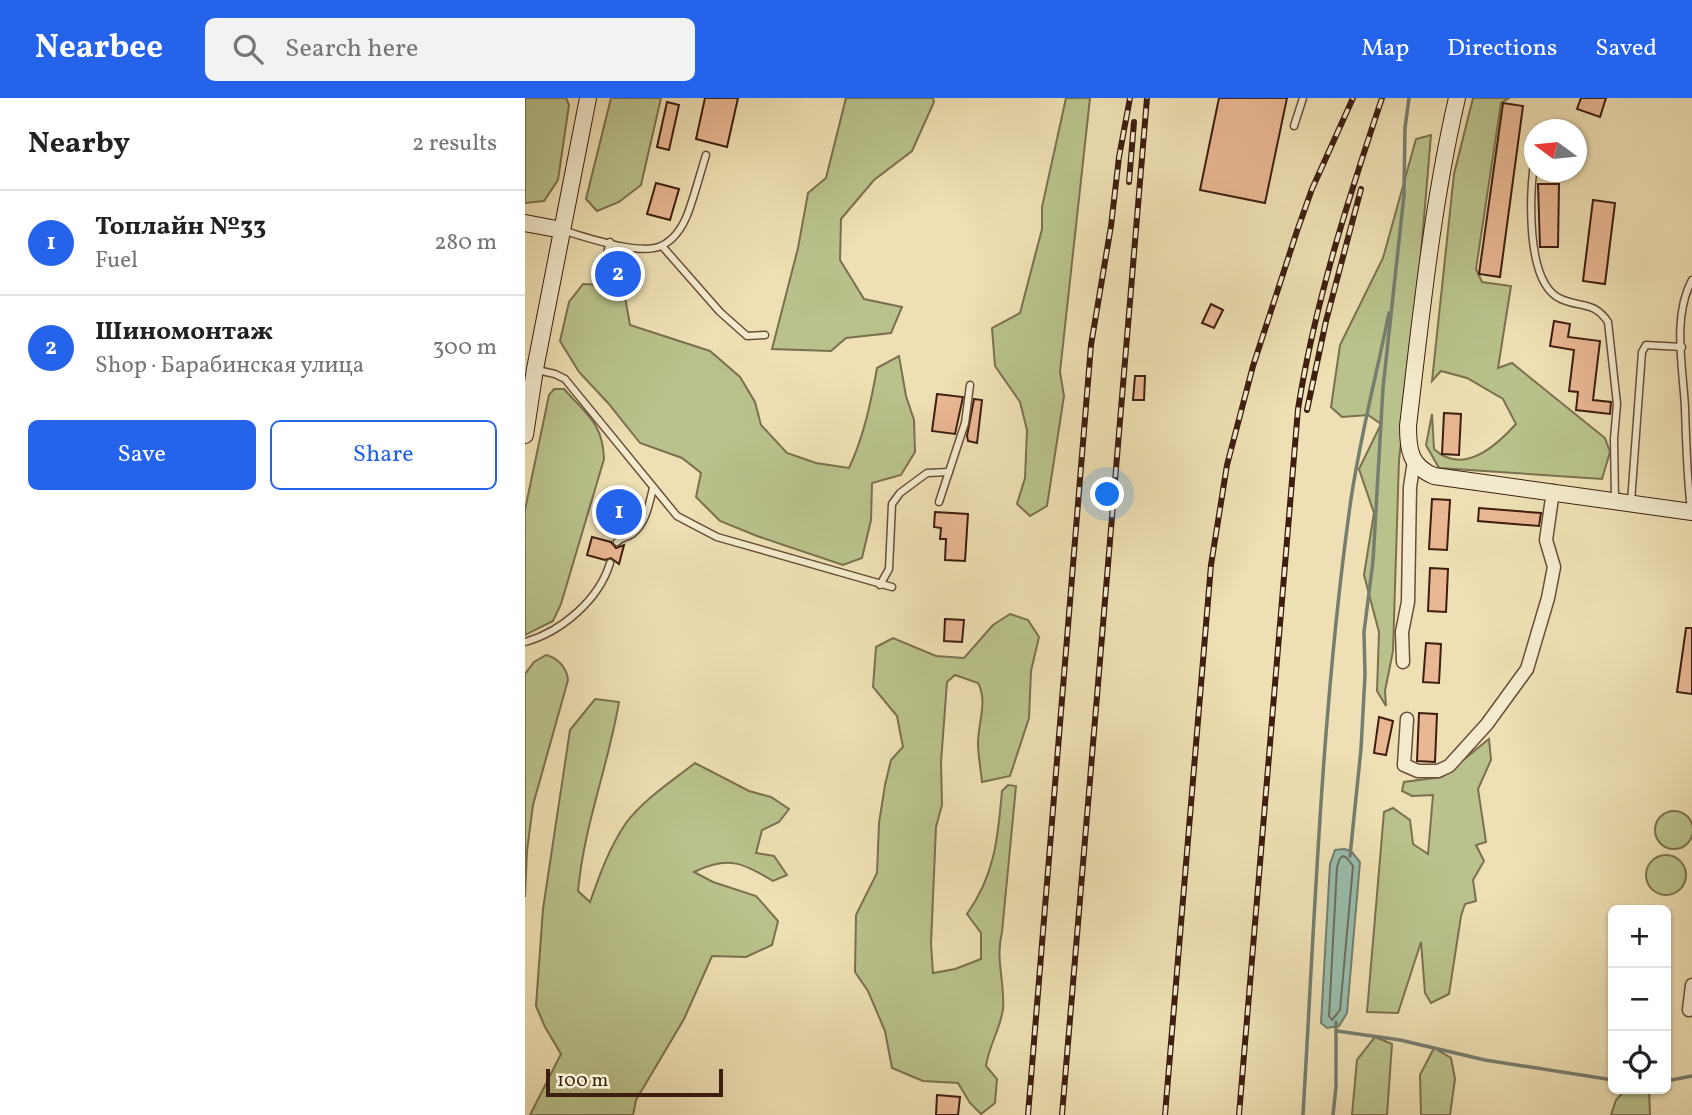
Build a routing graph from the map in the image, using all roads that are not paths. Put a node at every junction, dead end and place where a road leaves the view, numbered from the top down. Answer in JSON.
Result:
{"nodes":[{"id":1,"x":588,"y":98,"type":"edge"},
{"id":2,"x":1303,"y":98,"type":"edge"},
{"id":3,"x":1457,"y":98,"type":"edge"},
{"id":4,"x":1294,"y":126,"type":"dead end"},
{"id":5,"x":706,"y":155,"type":"dead end"},
{"id":6,"x":1531,"y":182,"type":"edge"},
{"id":7,"x":525,"y":223,"type":"edge"},
{"id":8,"x":562,"y":230,"type":"junction"},
{"id":9,"x":610,"y":242,"type":"junction"},
{"id":10,"x":662,"y":246,"type":"junction"},
{"id":11,"x":600,"y":279,"type":"dead end"},
{"id":12,"x":1692,"y":280,"type":"edge"},
{"id":13,"x":765,"y":335,"type":"dead end"},
{"id":14,"x":1682,"y":346,"type":"junction"},
{"id":15,"x":535,"y":369,"type":"junction"},
{"id":16,"x":970,"y":385,"type":"dead end"},
{"id":17,"x":525,"y":435,"type":"edge"},
{"id":18,"x":1414,"y":461,"type":"junction"},
{"id":19,"x":949,"y":472,"type":"junction"},
{"id":20,"x":653,"y":488,"type":"junction"},
{"id":21,"x":1553,"y":491,"type":"junction"},
{"id":22,"x":1623,"y":501,"type":"junction"},
{"id":23,"x":939,"y":502,"type":"dead end"},
{"id":24,"x":1692,"y":512,"type":"edge"},
{"id":25,"x":617,"y":542,"type":"dead end"},
{"id":26,"x":610,"y":563,"type":"dead end"},
{"id":27,"x":880,"y":586,"type":"junction"},
{"id":28,"x":892,"y":587,"type":"dead end"},
{"id":29,"x":525,"y":642,"type":"edge"},
{"id":30,"x":1403,"y":662,"type":"dead end"},
{"id":31,"x":1407,"y":719,"type":"dead end"},
{"id":32,"x":1692,"y":985,"type":"edge"},
{"id":33,"x":1689,"y":1010,"type":"dead end"}],
"edges":[{"from":1,"to":8,"type":"street"},
{"from":2,"to":4,"type":"lane"},
{"from":3,"to":18,"type":"street"},
{"from":5,"to":10,"type":"lane"},
{"from":6,"to":22,"type":"lane"},
{"from":7,"to":8,"type":"street"},
{"from":8,"to":9,"type":"lane"},
{"from":8,"to":15,"type":"street"},
{"from":9,"to":10,"type":"lane"},
{"from":9,"to":11,"type":"lane"},
{"from":10,"to":13,"type":"lane"},
{"from":12,"to":14,"type":"lane"},
{"from":14,"to":22,"type":"lane"},
{"from":14,"to":24,"type":"lane"},
{"from":15,"to":17,"type":"street"},
{"from":15,"to":20,"type":"lane"},
{"from":16,"to":19,"type":"lane"},
{"from":18,"to":21,"type":"street"},
{"from":18,"to":30,"type":"street"},
{"from":19,"to":23,"type":"lane"},
{"from":19,"to":27,"type":"lane"},
{"from":20,"to":25,"type":"lane"},
{"from":20,"to":27,"type":"lane"},
{"from":21,"to":22,"type":"street"},
{"from":21,"to":31,"type":"street"},
{"from":22,"to":24,"type":"street"},
{"from":26,"to":29,"type":"lane"},
{"from":27,"to":28,"type":"lane"},
{"from":32,"to":33,"type":"street"}]}
